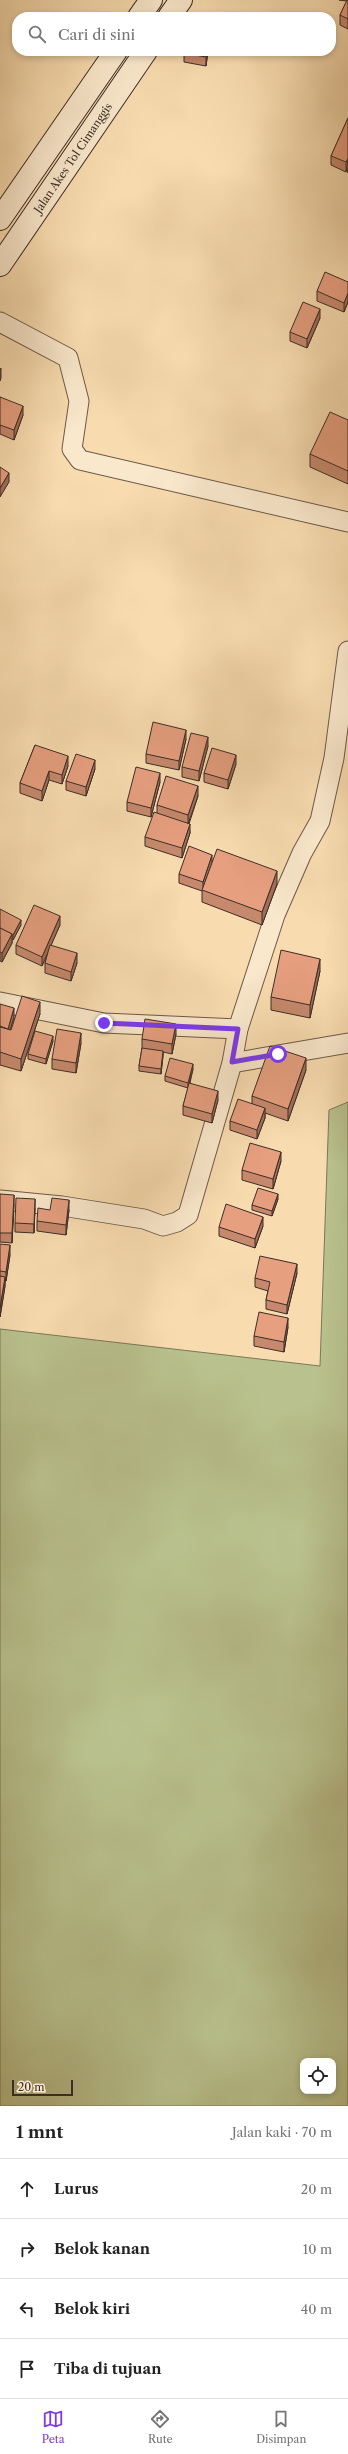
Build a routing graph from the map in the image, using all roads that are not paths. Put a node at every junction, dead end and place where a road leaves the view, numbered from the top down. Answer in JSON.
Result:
{"nodes":[{"id":1,"x":151,"y":0,"type":"edge"},
{"id":2,"x":181,"y":0,"type":"edge"},
{"id":3,"x":143,"y":12,"type":"edge"},
{"id":4,"x":173,"y":12,"type":"edge"},
{"id":5,"x":113,"y":56,"type":"edge"},
{"id":6,"x":143,"y":56,"type":"edge"},
{"id":7,"x":0,"y":219,"type":"edge"},
{"id":8,"x":0,"y":265,"type":"edge"},
{"id":9,"x":0,"y":322,"type":"edge"},
{"id":10,"x":348,"y":522,"type":"edge"},
{"id":11,"x":348,"y":651,"type":"edge"},
{"id":12,"x":0,"y":1002,"type":"edge"},
{"id":13,"x":238,"y":1029,"type":"junction"},
{"id":14,"x":348,"y":1043,"type":"edge"},
{"id":15,"x":232,"y":1062,"type":"junction"},
{"id":16,"x":0,"y":1200,"type":"edge"}],
"edges":[{"from":1,"to":3,"type":"main road"},
{"from":2,"to":4,"type":"main road"},
{"from":5,"to":7,"type":"main road"},
{"from":6,"to":8,"type":"main road","name":"Jalan Akes Tol Cimanggis"},
{"from":9,"to":10,"type":"street"},
{"from":11,"to":13,"type":"street"},
{"from":12,"to":13,"type":"street"},
{"from":13,"to":15,"type":"street"},
{"from":14,"to":15,"type":"street"},
{"from":15,"to":16,"type":"street"}]}
